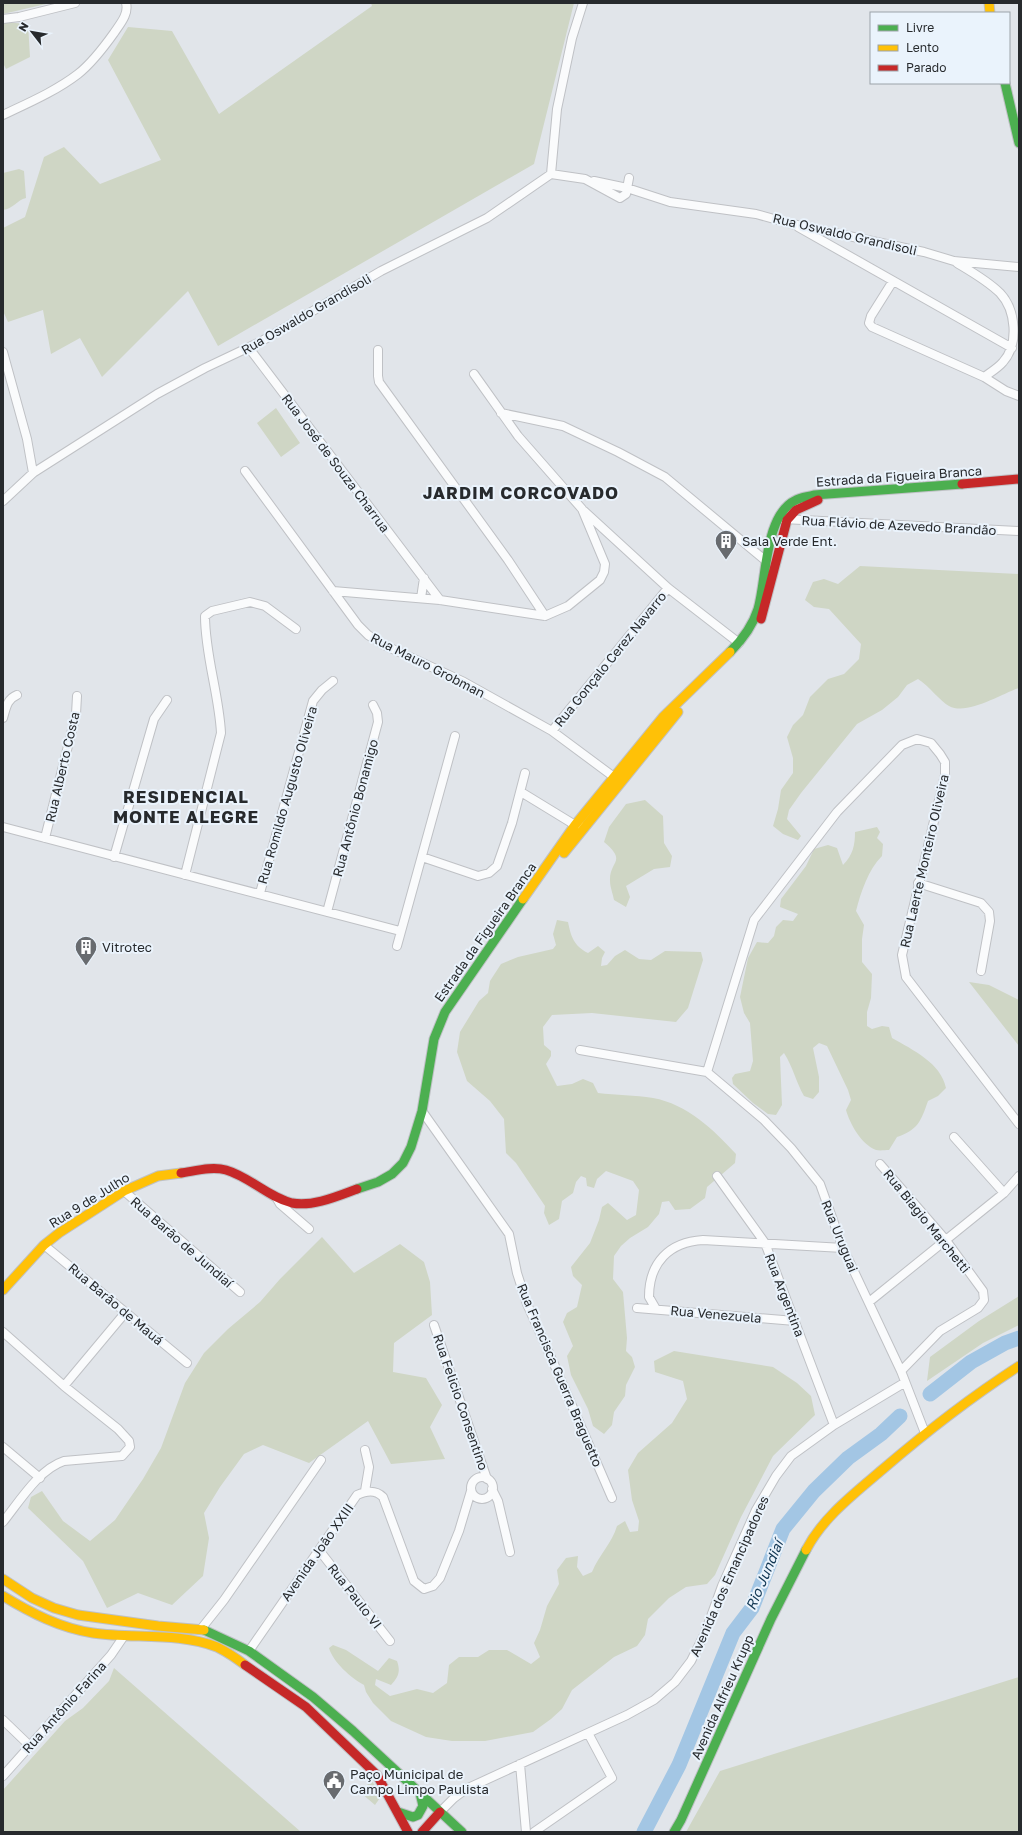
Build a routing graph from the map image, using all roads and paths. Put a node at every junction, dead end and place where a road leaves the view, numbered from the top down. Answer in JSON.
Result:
{"nodes":[{"id":1,"x":75,"y":3,"type":"edge"},
{"id":2,"x":126,"y":3,"type":"edge"},
{"id":3,"x":583,"y":3,"type":"edge"},
{"id":4,"x":3,"y":19,"type":"edge"},
{"id":5,"x":1005,"y":84,"type":"edge"},
{"id":6,"x":3,"y":115,"type":"edge"},
{"id":7,"x":1019,"y":143,"type":"edge"},
{"id":8,"x":551,"y":174,"type":"junction"},
{"id":9,"x":629,"y":178,"type":"dead end"},
{"id":10,"x":585,"y":179,"type":"junction"},
{"id":11,"x":627,"y":188,"type":"junction"},
{"id":12,"x":792,"y":224,"type":"junction"},
{"id":13,"x":954,"y":261,"type":"junction"},
{"id":14,"x":1019,"y":267,"type":"edge"},
{"id":15,"x":893,"y":281,"type":"junction"},
{"id":16,"x":249,"y":348,"type":"junction"},
{"id":17,"x":1012,"y":348,"type":"junction"},
{"id":18,"x":378,"y":350,"type":"dead end"},
{"id":19,"x":3,"y":352,"type":"edge"},
{"id":20,"x":474,"y":374,"type":"dead end"},
{"id":21,"x":984,"y":377,"type":"junction"},
{"id":22,"x":1019,"y":396,"type":"edge"},
{"id":23,"x":501,"y":413,"type":"junction"},
{"id":24,"x":245,"y":471,"type":"dead end"},
{"id":25,"x":33,"y":473,"type":"junction"},
{"id":26,"x":1019,"y":479,"type":"edge"},
{"id":27,"x":3,"y":501,"type":"edge"},
{"id":28,"x":582,"y":509,"type":"junction"},
{"id":29,"x":783,"y":518,"type":"junction"},
{"id":30,"x":1019,"y":531,"type":"edge"},
{"id":31,"x":766,"y":561,"type":"junction"},
{"id":32,"x":424,"y":578,"type":"junction"},
{"id":33,"x":668,"y":588,"type":"junction"},
{"id":34,"x":333,"y":591,"type":"junction"},
{"id":35,"x":421,"y":598,"type":"junction"},
{"id":36,"x":440,"y":600,"type":"junction"},
{"id":37,"x":545,"y":616,"type":"junction"},
{"id":38,"x":296,"y":629,"type":"dead end"},
{"id":39,"x":739,"y":642,"type":"junction"},
{"id":40,"x":333,"y":681,"type":"dead end"},
{"id":41,"x":17,"y":695,"type":"dead end"},
{"id":42,"x":77,"y":696,"type":"dead end"},
{"id":43,"x":167,"y":700,"type":"dead end"},
{"id":44,"x":372,"y":706,"type":"dead end"},
{"id":45,"x":3,"y":718,"type":"edge"},
{"id":46,"x":552,"y":731,"type":"junction"},
{"id":47,"x":455,"y":736,"type":"dead end"},
{"id":48,"x":525,"y":774,"type":"dead end"},
{"id":49,"x":616,"y":779,"type":"junction"},
{"id":50,"x":521,"y":792,"type":"junction"},
{"id":51,"x":580,"y":826,"type":"junction"},
{"id":52,"x":3,"y":827,"type":"edge"},
{"id":53,"x":46,"y":838,"type":"junction"},
{"id":54,"x":114,"y":856,"type":"junction"},
{"id":55,"x":422,"y":857,"type":"junction"},
{"id":56,"x":185,"y":875,"type":"junction"},
{"id":57,"x":918,"y":883,"type":"junction"},
{"id":58,"x":260,"y":893,"type":"junction"},
{"id":59,"x":327,"y":912,"type":"junction"},
{"id":60,"x":400,"y":930,"type":"junction"},
{"id":61,"x":397,"y":946,"type":"dead end"},
{"id":62,"x":981,"y":971,"type":"dead end"},
{"id":63,"x":580,"y":1050,"type":"dead end"},
{"id":64,"x":707,"y":1072,"type":"junction"},
{"id":65,"x":422,"y":1111,"type":"junction"},
{"id":66,"x":1019,"y":1124,"type":"edge"},
{"id":67,"x":954,"y":1137,"type":"dead end"},
{"id":68,"x":880,"y":1164,"type":"dead end"},
{"id":69,"x":717,"y":1176,"type":"dead end"},
{"id":70,"x":1019,"y":1176,"type":"edge"},
{"id":71,"x":124,"y":1191,"type":"junction"},
{"id":72,"x":1004,"y":1193,"type":"junction"},
{"id":73,"x":276,"y":1197,"type":"junction"},
{"id":74,"x":309,"y":1229,"type":"dead end"},
{"id":75,"x":945,"y":1239,"type":"junction"},
{"id":76,"x":765,"y":1243,"type":"junction"},
{"id":77,"x":44,"y":1244,"type":"junction"},
{"id":78,"x":843,"y":1248,"type":"junction"},
{"id":79,"x":3,"y":1290,"type":"edge"},
{"id":80,"x":240,"y":1292,"type":"dead end"},
{"id":81,"x":869,"y":1302,"type":"junction"},
{"id":82,"x":637,"y":1308,"type":"dead end"},
{"id":83,"x":656,"y":1309,"type":"junction"},
{"id":84,"x":125,"y":1313,"type":"junction"},
{"id":85,"x":795,"y":1321,"type":"junction"},
{"id":86,"x":434,"y":1325,"type":"dead end"},
{"id":87,"x":3,"y":1332,"type":"edge"},
{"id":88,"x":187,"y":1364,"type":"dead end"},
{"id":89,"x":1019,"y":1366,"type":"edge"},
{"id":90,"x":901,"y":1371,"type":"junction"},
{"id":91,"x":904,"y":1383,"type":"junction"},
{"id":92,"x":64,"y":1386,"type":"junction"},
{"id":93,"x":834,"y":1425,"type":"junction"},
{"id":94,"x":925,"y":1433,"type":"junction"},
{"id":95,"x":3,"y":1447,"type":"edge"},
{"id":96,"x":365,"y":1450,"type":"dead end"},
{"id":97,"x":321,"y":1460,"type":"dead end"},
{"id":98,"x":40,"y":1478,"type":"junction"},
{"id":99,"x":487,"y":1479,"type":"junction"},
{"id":100,"x":492,"y":1488,"type":"junction"},
{"id":101,"x":365,"y":1491,"type":"junction"},
{"id":102,"x":471,"y":1491,"type":"junction"},
{"id":103,"x":612,"y":1498,"type":"dead end"},
{"id":104,"x":482,"y":1499,"type":"junction"},
{"id":105,"x":499,"y":1509,"type":"junction"},
{"id":106,"x":464,"y":1515,"type":"junction"},
{"id":107,"x":3,"y":1522,"type":"edge"},
{"id":108,"x":319,"y":1550,"type":"junction"},
{"id":109,"x":510,"y":1552,"type":"dead end"},
{"id":110,"x":3,"y":1579,"type":"edge"},
{"id":111,"x":3,"y":1596,"type":"edge"},
{"id":112,"x":133,"y":1623,"type":"junction"},
{"id":113,"x":201,"y":1630,"type":"junction"},
{"id":114,"x":124,"y":1636,"type":"junction"},
{"id":115,"x":390,"y":1641,"type":"dead end"},
{"id":116,"x":249,"y":1651,"type":"junction"},
{"id":117,"x":3,"y":1720,"type":"edge"},
{"id":118,"x":588,"y":1733,"type":"junction"},
{"id":119,"x":30,"y":1746,"type":"junction"},
{"id":120,"x":520,"y":1764,"type":"junction"},
{"id":121,"x":3,"y":1776,"type":"edge"},
{"id":122,"x":420,"y":1793,"type":"junction"},
{"id":123,"x":398,"y":1812,"type":"junction"},
{"id":124,"x":443,"y":1815,"type":"junction"},
{"id":125,"x":408,"y":1832,"type":"edge"},
{"id":126,"x":422,"y":1832,"type":"edge"},
{"id":127,"x":450,"y":1832,"type":"edge"},
{"id":128,"x":462,"y":1832,"type":"edge"},
{"id":129,"x":526,"y":1832,"type":"edge"},
{"id":130,"x":534,"y":1832,"type":"edge"},
{"id":131,"x":674,"y":1832,"type":"edge"}],
"edges":[{"from":1,"to":4,"type":"street"},
{"from":2,"to":6,"type":"street"},
{"from":3,"to":8,"type":"street"},
{"from":5,"to":7,"type":"main road"},
{"from":8,"to":10,"type":"street"},
{"from":8,"to":16,"type":"street","name":"Rua Oswaldo Grandisoli"},
{"from":9,"to":11,"type":"street"},
{"from":10,"to":11,"type":"street","name":"Rua Oswaldo Grandisoli"},
{"from":10,"to":11,"type":"street"},
{"from":11,"to":12,"type":"street","name":"Rua Oswaldo Grandisoli"},
{"from":12,"to":13,"type":"street","name":"Rua Oswaldo Grandisoli"},
{"from":12,"to":15,"type":"street"},
{"from":13,"to":14,"type":"street","name":"Rua Oswaldo Grandisoli"},
{"from":13,"to":17,"type":"street"},
{"from":15,"to":17,"type":"street"},
{"from":15,"to":21,"type":"street"},
{"from":16,"to":25,"type":"street","name":"Rua Oswaldo Grandisoli"},
{"from":16,"to":32,"type":"street","name":"Rua José de Souza Charrua"},
{"from":17,"to":21,"type":"street"},
{"from":18,"to":37,"type":"street"},
{"from":19,"to":25,"type":"street"},
{"from":20,"to":23,"type":"street"},
{"from":21,"to":22,"type":"street"},
{"from":23,"to":28,"type":"street"},
{"from":23,"to":31,"type":"street"},
{"from":24,"to":34,"type":"street","name":"Rua Mauro Grobman"},
{"from":25,"to":27,"type":"street","name":"Rua Oswaldo Grandisoli"},
{"from":26,"to":29,"type":"main road","name":"Estrada da Figueira Branca"},
{"from":28,"to":33,"type":"street"},
{"from":28,"to":37,"type":"street"},
{"from":29,"to":30,"type":"street","name":"Rua Flávio de Azevedo Brandão"},
{"from":29,"to":31,"type":"main road","name":"Estrada da Figueira Branca"},
{"from":29,"to":49,"type":"main road"},
{"from":31,"to":39,"type":"main road","name":"Estrada da Figueira Branca"},
{"from":32,"to":35,"type":"street"},
{"from":32,"to":36,"type":"street","name":"Rua José de Souza Charrua"},
{"from":33,"to":39,"type":"street"},
{"from":33,"to":46,"type":"street","name":"Rua Gonçalo Cerez Navarro"},
{"from":34,"to":35,"type":"street"},
{"from":34,"to":46,"type":"street","name":"Rua Mauro Grobman"},
{"from":35,"to":36,"type":"street"},
{"from":36,"to":37,"type":"street"},
{"from":38,"to":56,"type":"street"},
{"from":39,"to":49,"type":"main road","name":"Estrada da Figueira Branca"},
{"from":40,"to":58,"type":"street","name":"Rua Romildo Augusto Oliveira"},
{"from":41,"to":45,"type":"street"},
{"from":42,"to":53,"type":"street","name":"Rua Alberto Costa"},
{"from":43,"to":54,"type":"street"},
{"from":44,"to":59,"type":"street","name":"Rua Antônio Bonamigo"},
{"from":46,"to":49,"type":"street","name":"Rua Mauro Grobman"},
{"from":47,"to":55,"type":"street"},
{"from":48,"to":50,"type":"street"},
{"from":49,"to":51,"type":"main road","name":"Estrada da Figueira Branca"},
{"from":50,"to":51,"type":"street"},
{"from":50,"to":55,"type":"street"},
{"from":51,"to":65,"type":"main road","name":"Estrada da Figueira Branca"},
{"from":52,"to":53,"type":"street"},
{"from":53,"to":54,"type":"street"},
{"from":54,"to":56,"type":"street"},
{"from":55,"to":60,"type":"street"},
{"from":56,"to":58,"type":"street"},
{"from":57,"to":62,"type":"street"},
{"from":57,"to":64,"type":"street","name":"Rua Laerte Monteiro Oliveira"},
{"from":57,"to":66,"type":"street","name":"Rua Laerte Monteiro Oliveira"},
{"from":58,"to":59,"type":"street"},
{"from":59,"to":60,"type":"street"},
{"from":60,"to":61,"type":"street"},
{"from":63,"to":64,"type":"street"},
{"from":64,"to":78,"type":"street","name":"Rua Uruguai"},
{"from":65,"to":73,"type":"main road","name":"Estrada da Figueira Branca"},
{"from":65,"to":103,"type":"street","name":"Rua Francisca Guerra Braguetto"},
{"from":67,"to":72,"type":"street"},
{"from":68,"to":75,"type":"street","name":"Rua Biagio Marchetti"},
{"from":69,"to":76,"type":"street","name":"Rua Argentina"},
{"from":70,"to":72,"type":"street"},
{"from":71,"to":73,"type":"main road","name":"Rua 9 de Julho"},
{"from":71,"to":77,"type":"main road","name":"Rua 9 de Julho"},
{"from":71,"to":80,"type":"street","name":"Rua Barão de Jundiaí"},
{"from":72,"to":75,"type":"street"},
{"from":73,"to":74,"type":"street","name":"Rua 9 de Julho"},
{"from":75,"to":81,"type":"street"},
{"from":75,"to":90,"type":"street","name":"Rua Biagio Marchetti"},
{"from":76,"to":78,"type":"street"},
{"from":76,"to":83,"type":"street"},
{"from":76,"to":85,"type":"street","name":"Rua Argentina"},
{"from":77,"to":79,"type":"main road","name":"Rua 9 de Julho"},
{"from":77,"to":84,"type":"street","name":"Rua Barão de Mauá"},
{"from":78,"to":81,"type":"street","name":"Rua Uruguai"},
{"from":81,"to":90,"type":"street","name":"Rua Uruguai"},
{"from":82,"to":83,"type":"street","name":"Rua Venezuela"},
{"from":83,"to":85,"type":"street","name":"Rua Venezuela"},
{"from":84,"to":88,"type":"street","name":"Rua Barão de Mauá"},
{"from":84,"to":92,"type":"street"},
{"from":85,"to":93,"type":"street","name":"Rua Argentina"},
{"from":86,"to":99,"type":"street","name":"Rua Felicio Consentino"},
{"from":87,"to":92,"type":"street"},
{"from":89,"to":94,"type":"main road","name":"Avenida Alfrieu Krupp"},
{"from":90,"to":91,"type":"street","name":"Rua Uruguai"},
{"from":91,"to":93,"type":"street","name":"Avenida dos Emancipadores"},
{"from":91,"to":94,"type":"street","name":"Rua Uruguai"},
{"from":92,"to":98,"type":"street"},
{"from":93,"to":118,"type":"street","name":"Avenida dos Emancipadores"},
{"from":94,"to":131,"type":"main road","name":"Avenida Alfrieu Krupp"},
{"from":95,"to":98,"type":"street"},
{"from":96,"to":101,"type":"street"},
{"from":97,"to":113,"type":"street"},
{"from":98,"to":107,"type":"street"},
{"from":99,"to":100,"type":"street"},
{"from":99,"to":102,"type":"street"},
{"from":100,"to":104,"type":"street"},
{"from":100,"to":105,"type":"street"},
{"from":101,"to":106,"type":"street"},
{"from":101,"to":108,"type":"street","name":"Avenida João XXIII"},
{"from":102,"to":104,"type":"street"},
{"from":102,"to":106,"type":"street"},
{"from":104,"to":105,"type":"street"},
{"from":104,"to":106,"type":"street"},
{"from":105,"to":109,"type":"street"},
{"from":108,"to":115,"type":"street","name":"Rua Paulo VI"},
{"from":108,"to":116,"type":"street","name":"Avenida João XXIII"},
{"from":110,"to":112,"type":"main road"},
{"from":111,"to":114,"type":"main road"},
{"from":112,"to":113,"type":"main road"},
{"from":112,"to":114,"type":"main road"},
{"from":113,"to":116,"type":"main road"},
{"from":114,"to":119,"type":"street","name":"Rua Antônio Farina"},
{"from":114,"to":123,"type":"main road"},
{"from":116,"to":122,"type":"main road"},
{"from":117,"to":119,"type":"street"},
{"from":118,"to":120,"type":"street","name":"Avenida dos Emancipadores"},
{"from":118,"to":130,"type":"street"},
{"from":119,"to":121,"type":"street","name":"Rua Antônio Farina"},
{"from":120,"to":124,"type":"street","name":"Avenida dos Emancipadores"},
{"from":120,"to":129,"type":"street"},
{"from":122,"to":123,"type":"main road"},
{"from":122,"to":124,"type":"main road"},
{"from":123,"to":125,"type":"main road"},
{"from":124,"to":126,"type":"main road"},
{"from":124,"to":127,"type":"main road"},
{"from":124,"to":128,"type":"main road"}]}
